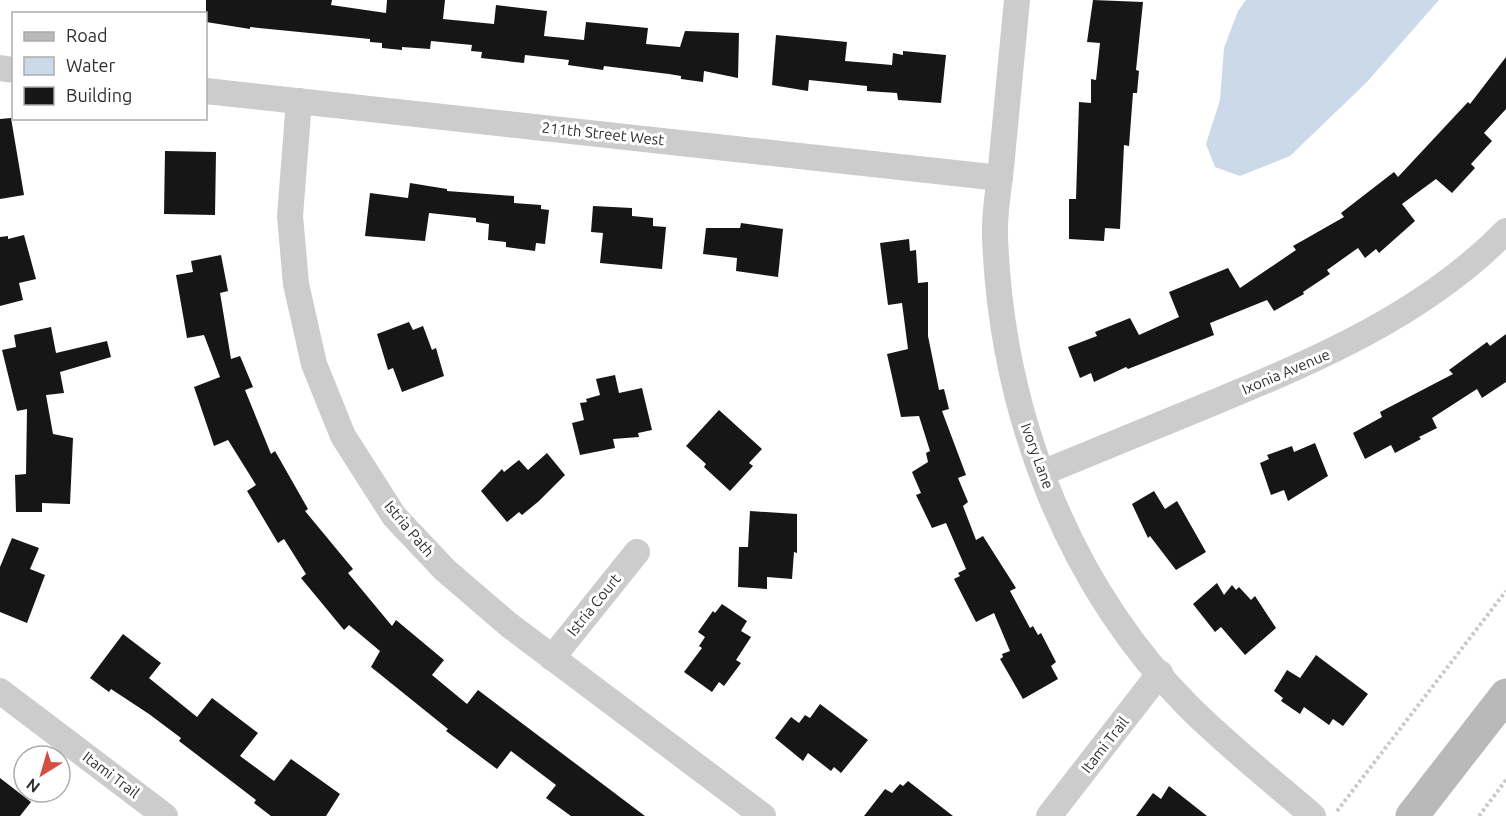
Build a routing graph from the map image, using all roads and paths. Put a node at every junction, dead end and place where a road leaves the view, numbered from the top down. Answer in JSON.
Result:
{"nodes":[{"id":1,"x":1017,"y":0,"type":"edge"},
{"id":2,"x":207,"y":91,"type":"edge"},
{"id":3,"x":299,"y":101,"type":"junction"},
{"id":4,"x":1000,"y":178,"type":"junction"},
{"id":5,"x":1506,"y":231,"type":"edge"},
{"id":6,"x":1042,"y":472,"type":"junction"},
{"id":7,"x":637,"y":552,"type":"dead end"},
{"id":8,"x":1506,"y":591,"type":"edge"},
{"id":9,"x":552,"y":658,"type":"junction"},
{"id":10,"x":1160,"y":673,"type":"junction"},
{"id":11,"x":0,"y":691,"type":"edge"},
{"id":12,"x":1506,"y":695,"type":"edge"},
{"id":13,"x":1506,"y":780,"type":"edge"},
{"id":14,"x":165,"y":816,"type":"edge"},
{"id":15,"x":763,"y":816,"type":"edge"},
{"id":16,"x":1049,"y":816,"type":"edge"},
{"id":17,"x":1313,"y":816,"type":"edge"},
{"id":18,"x":1333,"y":816,"type":"edge"},
{"id":19,"x":1412,"y":816,"type":"edge"},
{"id":20,"x":1479,"y":816,"type":"edge"}],
"edges":[{"from":1,"to":4,"type":"street","name":"Ivory Lane"},
{"from":2,"to":3,"type":"street","name":"211th Street West"},
{"from":3,"to":4,"type":"street","name":"211th Street West"},
{"from":3,"to":9,"type":"street","name":"Istria Path"},
{"from":4,"to":6,"type":"street","name":"Ivory Lane"},
{"from":5,"to":6,"type":"street","name":"Ixonia Avenue"},
{"from":6,"to":10,"type":"street","name":"Ivory Lane"},
{"from":7,"to":9,"type":"street","name":"Istria Court"},
{"from":8,"to":18,"type":"path"},
{"from":9,"to":15,"type":"street","name":"Istria Path"},
{"from":10,"to":16,"type":"street","name":"Itami Trail"},
{"from":10,"to":17,"type":"street","name":"Ivory Lane"},
{"from":11,"to":14,"type":"street","name":"Itami Trail"},
{"from":12,"to":19,"type":"street"},
{"from":13,"to":20,"type":"path"}]}
